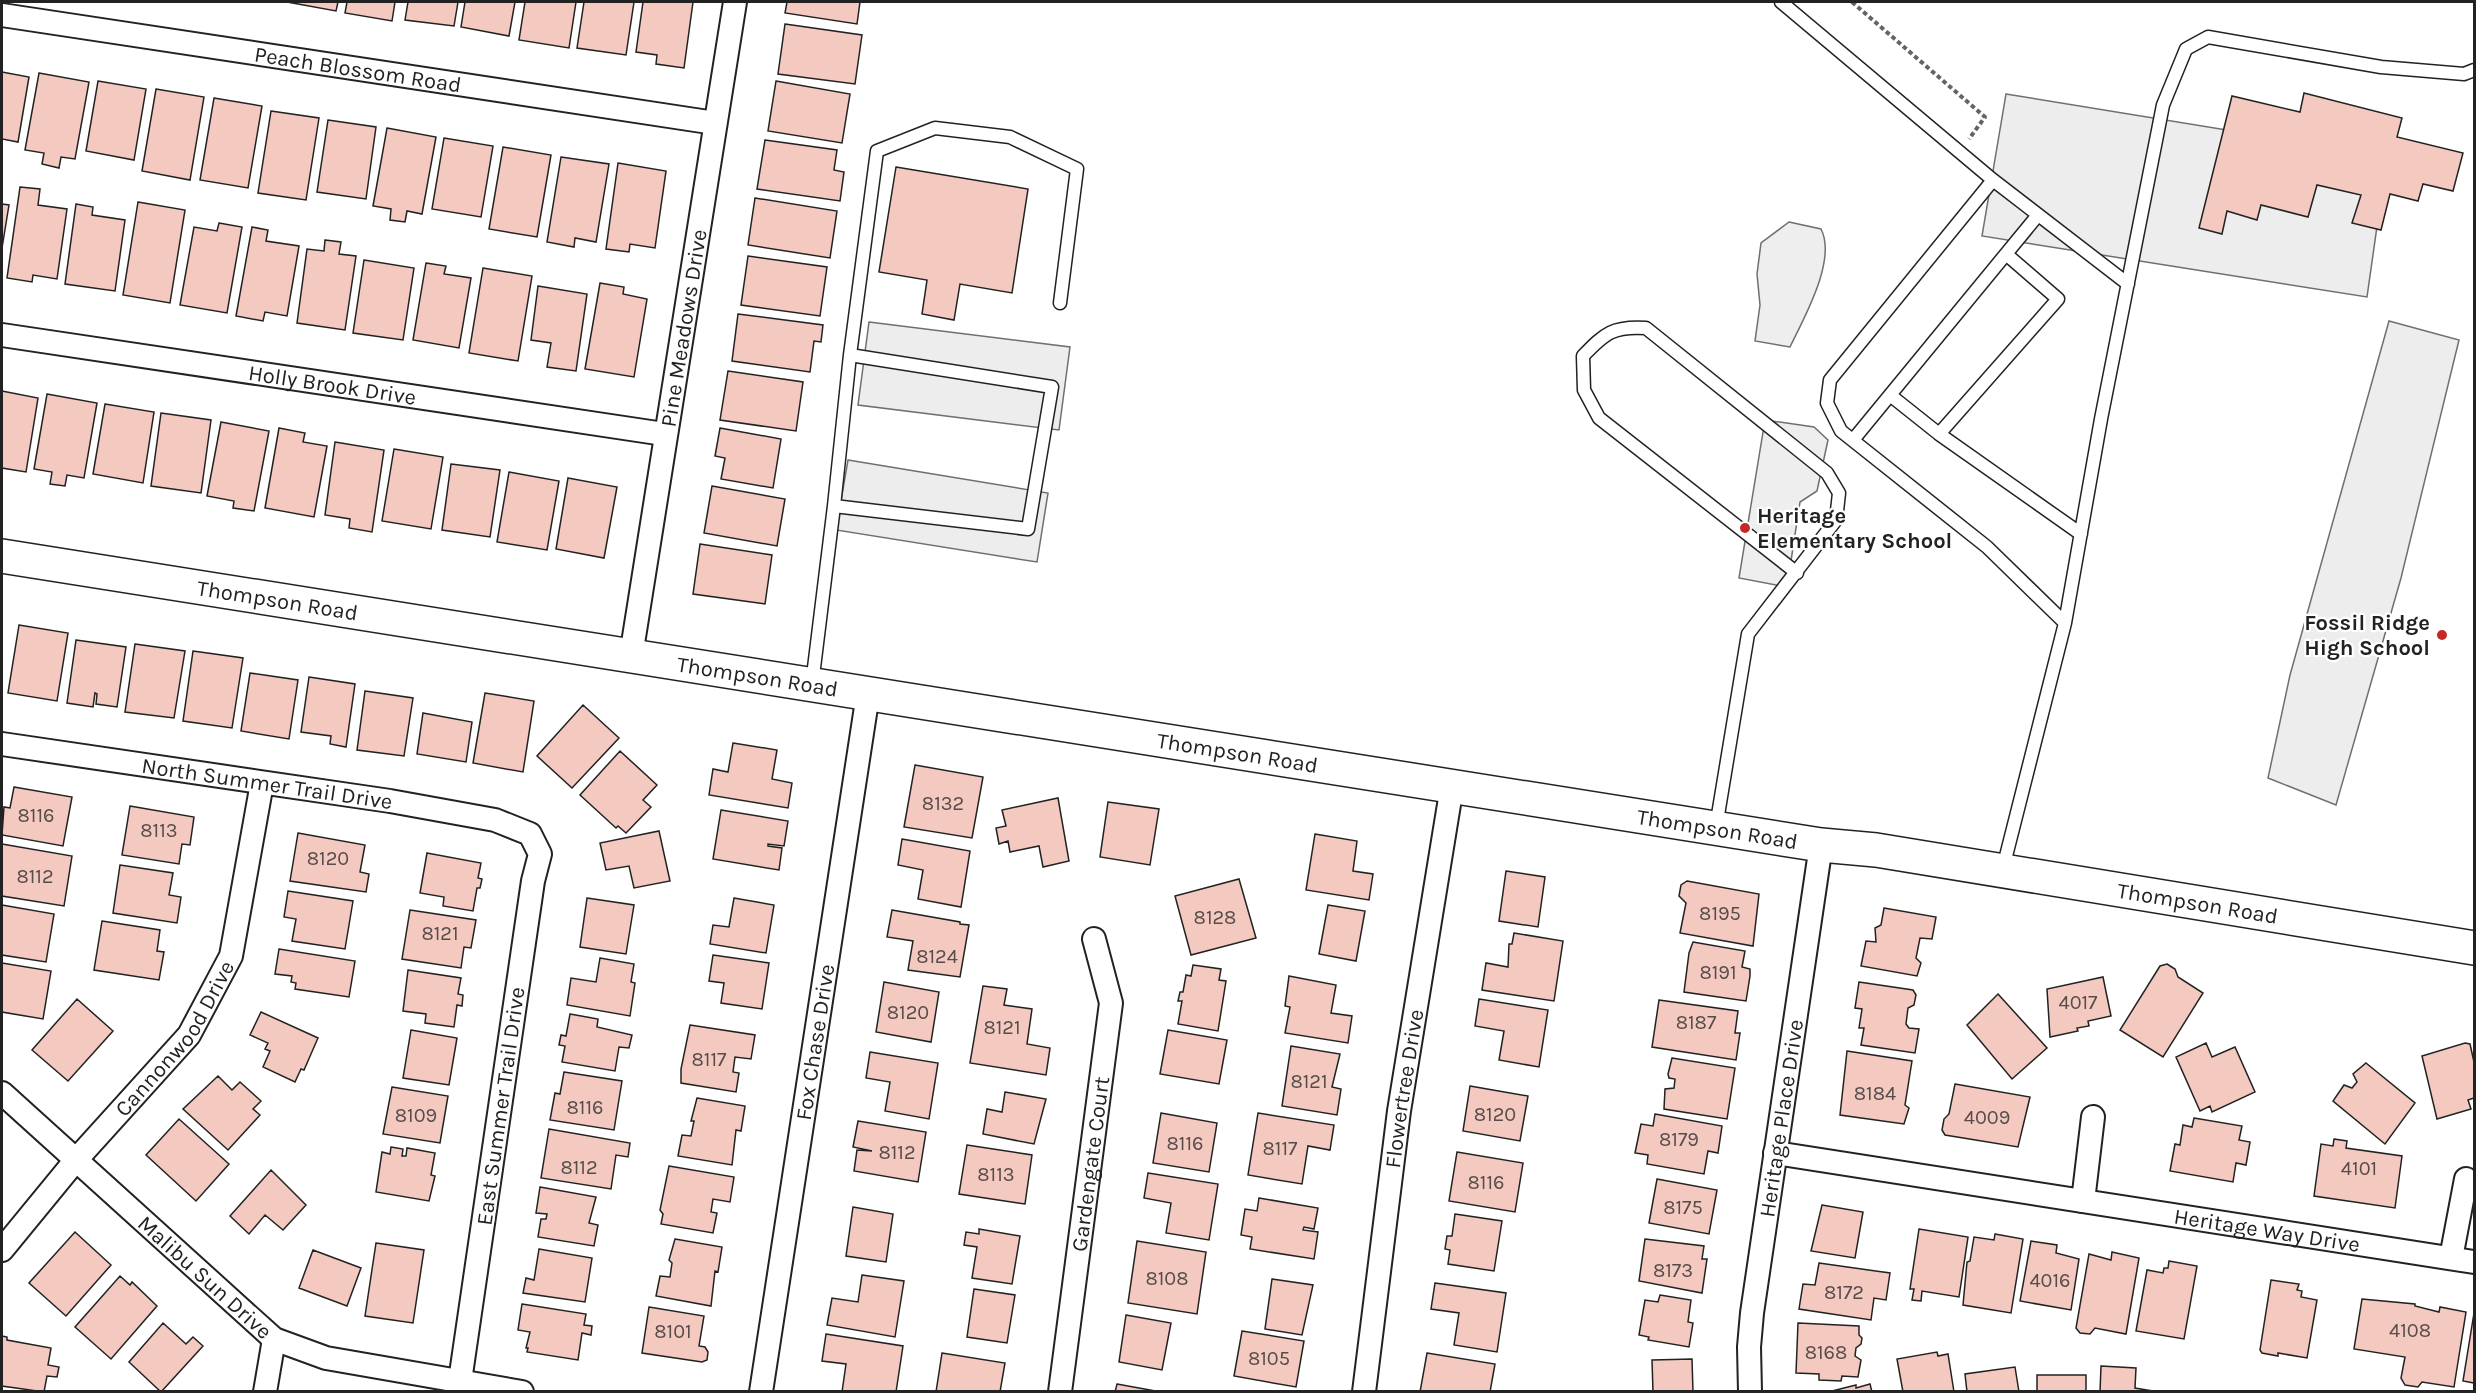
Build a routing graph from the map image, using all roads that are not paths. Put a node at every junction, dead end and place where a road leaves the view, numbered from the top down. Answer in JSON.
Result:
{"nodes":[{"id":1,"x":735,"y":2,"type":"edge"},
{"id":2,"x":1780,"y":2,"type":"edge"},
{"id":3,"x":2,"y":15,"type":"edge"},
{"id":4,"x":2475,"y":70,"type":"edge"},
{"id":5,"x":715,"y":123,"type":"junction"},
{"id":6,"x":1993,"y":180,"type":"junction"},
{"id":7,"x":2038,"y":215,"type":"junction"},
{"id":8,"x":2006,"y":254,"type":"junction"},
{"id":9,"x":2128,"y":284,"type":"junction"},
{"id":10,"x":1060,"y":303,"type":"dead end"},
{"id":11,"x":2,"y":335,"type":"edge"},
{"id":12,"x":850,"y":355,"type":"junction"},
{"id":13,"x":1890,"y":395,"type":"junction"},
{"id":14,"x":664,"y":434,"type":"junction"},
{"id":15,"x":1939,"y":434,"type":"junction"},
{"id":16,"x":1853,"y":440,"type":"junction"},
{"id":17,"x":834,"y":506,"type":"junction"},
{"id":18,"x":2080,"y":534,"type":"junction"},
{"id":19,"x":2,"y":556,"type":"edge"},
{"id":20,"x":1797,"y":573,"type":"junction"},
{"id":21,"x":2065,"y":622,"type":"junction"},
{"id":22,"x":631,"y":656,"type":"junction"},
{"id":23,"x":812,"y":685,"type":"junction"},
{"id":24,"x":868,"y":694,"type":"junction"},
{"id":25,"x":2,"y":744,"type":"edge"},
{"id":26,"x":262,"y":783,"type":"junction"},
{"id":27,"x":1452,"y":786,"type":"junction"},
{"id":28,"x":1716,"y":828,"type":"junction"},
{"id":29,"x":530,"y":834,"type":"joint"},
{"id":30,"x":1821,"y":845,"type":"junction"},
{"id":31,"x":2002,"y":871,"type":"junction"},
{"id":32,"x":1094,"y":939,"type":"dead end"},
{"id":33,"x":2475,"y":948,"type":"edge"},
{"id":34,"x":2,"y":1093,"type":"edge"},
{"id":35,"x":2093,"y":1117,"type":"dead end"},
{"id":36,"x":1775,"y":1153,"type":"junction"},
{"id":37,"x":75,"y":1161,"type":"junction"},
{"id":38,"x":2466,"y":1179,"type":"dead end"},
{"id":39,"x":2083,"y":1201,"type":"junction"},
{"id":40,"x":2,"y":1250,"type":"edge"},
{"id":41,"x":2451,"y":1258,"type":"junction"},
{"id":42,"x":2475,"y":1262,"type":"edge"},
{"id":43,"x":274,"y":1339,"type":"junction"},
{"id":44,"x":460,"y":1381,"type":"junction"},
{"id":45,"x":265,"y":1392,"type":"edge"},
{"id":46,"x":522,"y":1392,"type":"edge"},
{"id":47,"x":761,"y":1392,"type":"edge"},
{"id":48,"x":1060,"y":1392,"type":"edge"},
{"id":49,"x":1364,"y":1392,"type":"edge"},
{"id":50,"x":1750,"y":1392,"type":"edge"}],
"edges":[{"from":1,"to":5,"type":"street","name":"Pine Meadows Drive"},
{"from":2,"to":6,"type":"lane"},
{"from":3,"to":5,"type":"street","name":"Peach Blossom Road"},
{"from":4,"to":9,"type":"lane"},
{"from":5,"to":14,"type":"street","name":"Pine Meadows Drive"},
{"from":6,"to":7,"type":"lane"},
{"from":6,"to":16,"type":"lane"},
{"from":7,"to":8,"type":"lane"},
{"from":7,"to":9,"type":"lane"},
{"from":8,"to":13,"type":"lane"},
{"from":8,"to":15,"type":"lane"},
{"from":9,"to":18,"type":"lane"},
{"from":10,"to":12,"type":"lane"},
{"from":11,"to":14,"type":"street","name":"Holly Brook Drive"},
{"from":12,"to":17,"type":"lane"},
{"from":12,"to":17,"type":"lane"},
{"from":13,"to":15,"type":"lane"},
{"from":13,"to":16,"type":"lane"},
{"from":14,"to":22,"type":"street","name":"Pine Meadows Drive"},
{"from":15,"to":18,"type":"lane"},
{"from":16,"to":21,"type":"lane"},
{"from":17,"to":23,"type":"lane"},
{"from":18,"to":21,"type":"lane"},
{"from":19,"to":22,"type":"street","name":"Thompson Road"},
{"from":20,"to":20,"type":"lane"},
{"from":20,"to":28,"type":"lane"},
{"from":21,"to":31,"type":"lane"},
{"from":22,"to":23,"type":"street","name":"Thompson Road"},
{"from":23,"to":24,"type":"street","name":"Thompson Road"},
{"from":24,"to":27,"type":"street","name":"Thompson Road"},
{"from":24,"to":47,"type":"street","name":"Fox Chase Drive"},
{"from":25,"to":26,"type":"street","name":"North Summer Trail Drive"},
{"from":26,"to":29,"type":"street","name":"North Summer Trail Drive"},
{"from":26,"to":37,"type":"street","name":"Cannonwood Drive"},
{"from":27,"to":28,"type":"street","name":"Thompson Road"},
{"from":27,"to":49,"type":"street","name":"Flowertree Drive"},
{"from":28,"to":30,"type":"street","name":"Thompson Road"},
{"from":29,"to":44,"type":"street","name":"East Summer Trail Drive"},
{"from":30,"to":31,"type":"street","name":"Thompson Road"},
{"from":30,"to":36,"type":"street","name":"Heritage Place Drive"},
{"from":31,"to":33,"type":"street","name":"Thompson Road"},
{"from":32,"to":48,"type":"street","name":"Gardengate Court"},
{"from":34,"to":37,"type":"street","name":"Malibu Sun Drive"},
{"from":35,"to":39,"type":"street"},
{"from":36,"to":39,"type":"street","name":"Heritage Way Drive"},
{"from":36,"to":50,"type":"street","name":"Heritage Place Drive"},
{"from":37,"to":40,"type":"street","name":"Cannonwood Drive"},
{"from":37,"to":43,"type":"street","name":"Malibu Sun Drive"},
{"from":38,"to":41,"type":"street"},
{"from":39,"to":41,"type":"street","name":"Heritage Way Drive"},
{"from":41,"to":42,"type":"street","name":"Heritage Way Drive"},
{"from":43,"to":44,"type":"street","name":"Malibu Sun Drive"},
{"from":43,"to":45,"type":"street"},
{"from":44,"to":46,"type":"street","name":"Malibu Sun Drive"}]}
